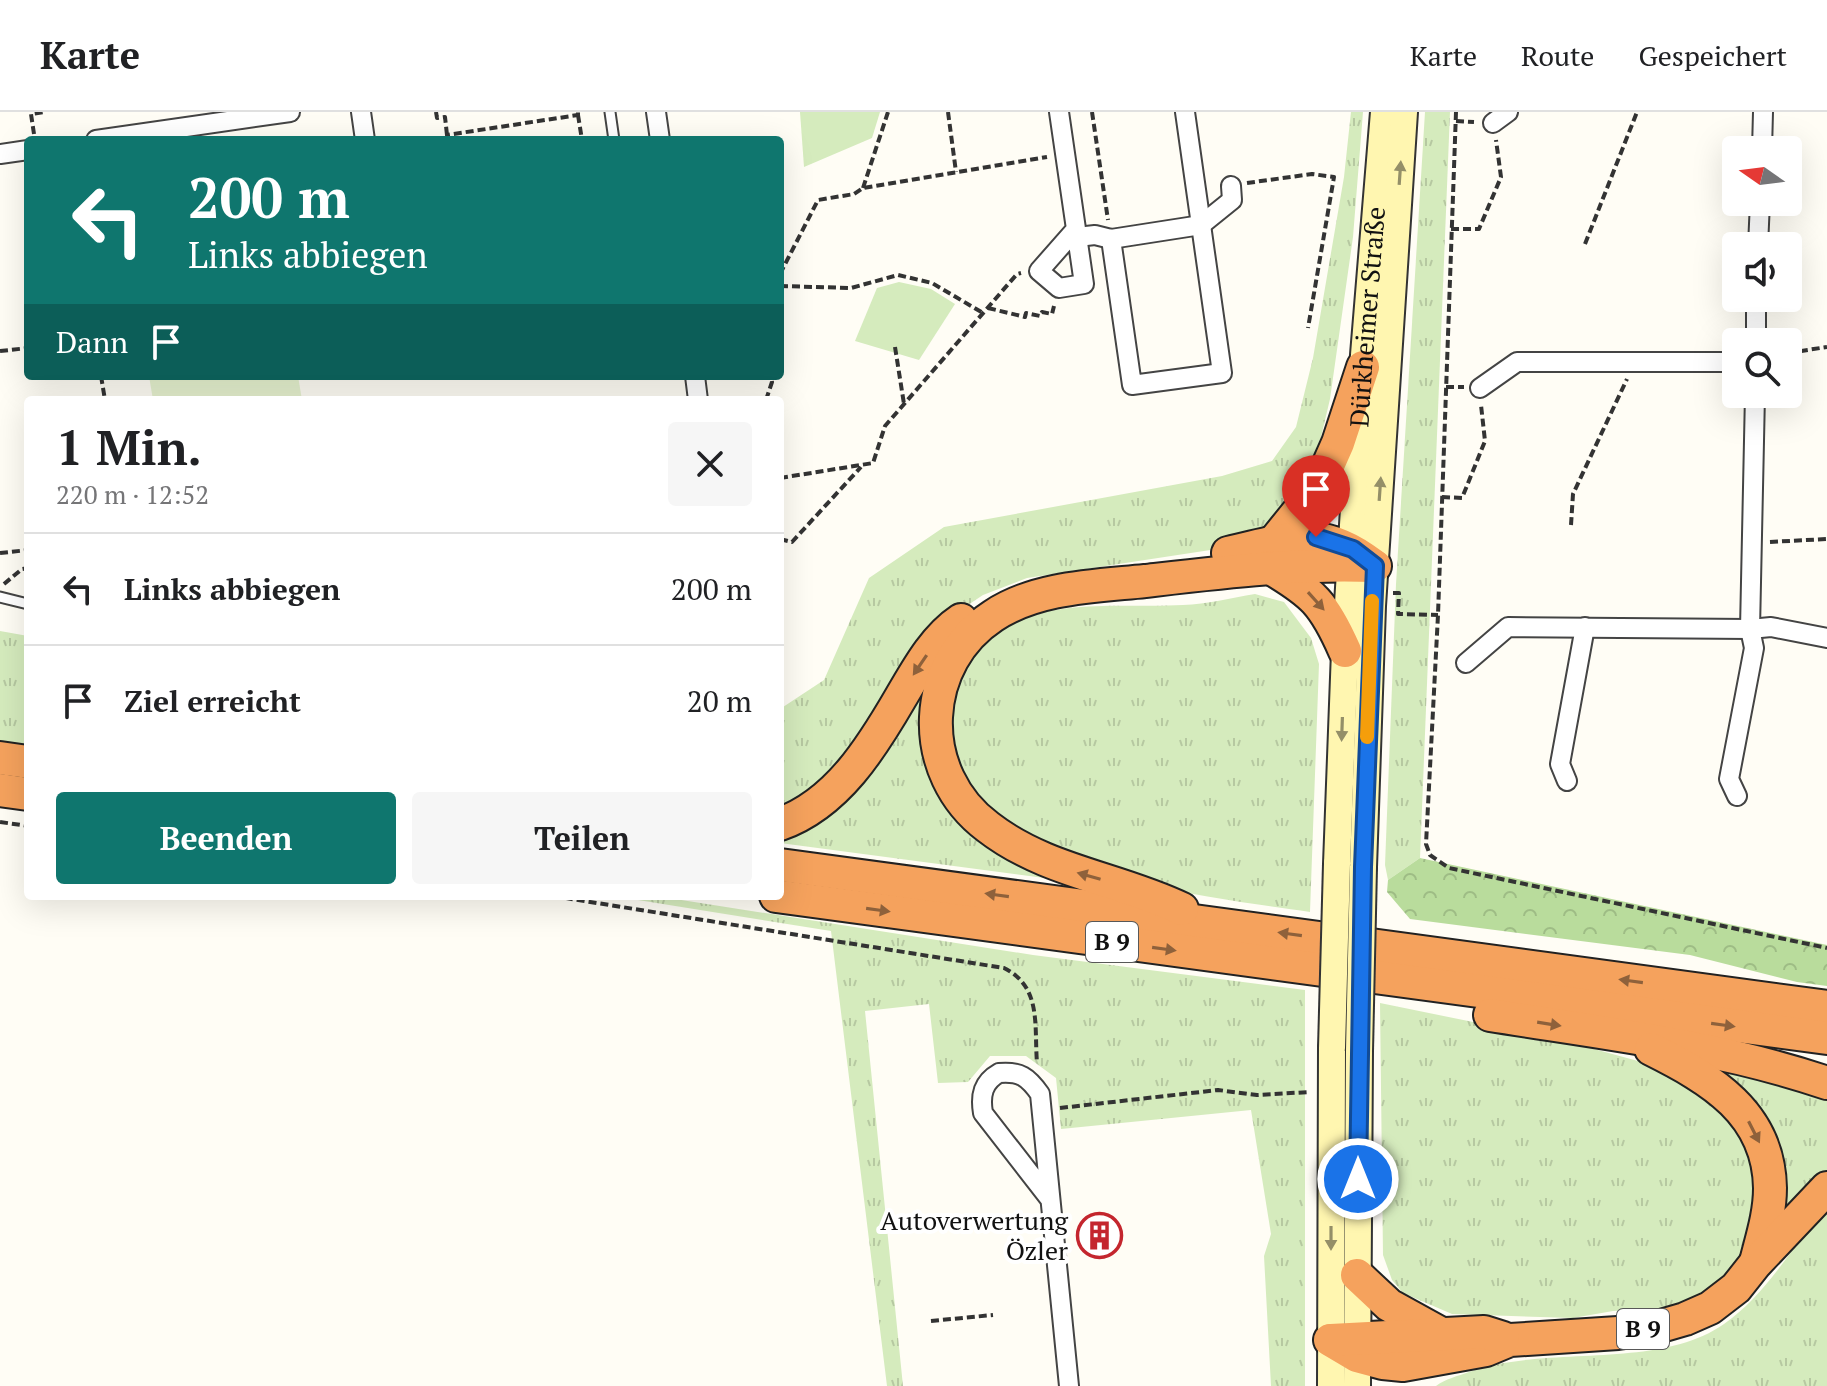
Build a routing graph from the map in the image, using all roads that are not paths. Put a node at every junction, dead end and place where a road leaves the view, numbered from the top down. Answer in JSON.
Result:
{"nodes":[{"id":1,"x":290,"y":112,"type":"edge"},
{"id":2,"x":361,"y":112,"type":"edge"},
{"id":3,"x":610,"y":112,"type":"edge"},
{"id":4,"x":656,"y":112,"type":"edge"},
{"id":5,"x":1059,"y":112,"type":"edge"},
{"id":6,"x":1185,"y":112,"type":"edge"},
{"id":7,"x":1384,"y":112,"type":"edge"},
{"id":8,"x":1404,"y":112,"type":"edge"},
{"id":9,"x":1763,"y":112,"type":"edge"},
{"id":10,"x":124,"y":136,"type":"edge"},
{"id":11,"x":364,"y":136,"type":"edge"},
{"id":12,"x":613,"y":136,"type":"edge"},
{"id":13,"x":659,"y":136,"type":"edge"},
{"id":14,"x":1762,"y":136,"type":"edge"},
{"id":15,"x":24,"y":151,"type":"edge"},
{"id":16,"x":0,"y":154,"type":"edge"},
{"id":17,"x":1231,"y":186,"type":"road end"},
{"id":18,"x":1201,"y":225,"type":"junction"},
{"id":19,"x":1094,"y":234,"type":"junction"},
{"id":20,"x":1722,"y":362,"type":"edge"},
{"id":21,"x":1363,"y":367,"type":"junction"},
{"id":22,"x":1480,"y":388,"type":"road end"},
{"id":23,"x":1755,"y":408,"type":"edge"},
{"id":24,"x":1271,"y":555,"type":"junction"},
{"id":25,"x":1360,"y":560,"type":"junction"},
{"id":26,"x":0,"y":597,"type":"edge"},
{"id":27,"x":24,"y":603,"type":"edge"},
{"id":28,"x":1585,"y":627,"type":"junction"},
{"id":29,"x":1750,"y":629,"type":"junction"},
{"id":30,"x":1827,"y":638,"type":"edge"},
{"id":31,"x":1345,"y":651,"type":"junction"},
{"id":32,"x":1466,"y":663,"type":"dead end"},
{"id":33,"x":0,"y":758,"type":"edge"},
{"id":34,"x":24,"y":761,"type":"edge"},
{"id":35,"x":1567,"y":781,"type":"dead end"},
{"id":36,"x":0,"y":790,"type":"edge"},
{"id":37,"x":24,"y":793,"type":"edge"},
{"id":38,"x":1737,"y":796,"type":"dead end"},
{"id":39,"x":784,"y":823,"type":"edge"},
{"id":40,"x":784,"y":866,"type":"edge"},
{"id":41,"x":1350,"y":866,"type":"junction"},
{"id":42,"x":784,"y":897,"type":"edge"},
{"id":43,"x":1213,"y":924,"type":"junction"},
{"id":44,"x":1423,"y":984,"type":"junction"},
{"id":45,"x":1827,"y":1007,"type":"edge"},
{"id":46,"x":1627,"y":1037,"type":"junction"},
{"id":47,"x":1827,"y":1038,"type":"edge"},
{"id":48,"x":1827,"y":1083,"type":"edge"},
{"id":49,"x":1827,"y":1188,"type":"edge"},
{"id":50,"x":1049,"y":1198,"type":"junction"},
{"id":51,"x":1755,"y":1264,"type":"junction"},
{"id":52,"x":1357,"y":1275,"type":"junction"},
{"id":53,"x":1434,"y":1348,"type":"junction"},
{"id":54,"x":1351,"y":1355,"type":"edge"},
{"id":55,"x":1069,"y":1386,"type":"edge"},
{"id":56,"x":1331,"y":1386,"type":"edge"},
{"id":57,"x":1407,"y":1386,"type":"edge"}],
"edges":[{"from":1,"to":10,"type":"street"},
{"from":2,"to":11,"type":"street"},
{"from":3,"to":12,"type":"lane"},
{"from":4,"to":13,"type":"street"},
{"from":5,"to":19,"type":"street"},
{"from":6,"to":18,"type":"street"},
{"from":7,"to":21,"type":"main road","name":"Dürkheimer Straße"},
{"from":25,"to":8,"type":"main road","name":"Dürkheimer Straße","one_way":true},
{"from":9,"to":14,"type":"street"},
{"from":15,"to":16,"type":"street"},
{"from":17,"to":18,"type":"street"},
{"from":18,"to":19,"type":"street"},
{"from":18,"to":19,"type":"street"},
{"from":19,"to":19,"type":"street"},
{"from":20,"to":22,"type":"street"},
{"from":21,"to":24,"type":"highway"},
{"from":21,"to":25,"type":"main road","name":"Dürkheimer Straße"},
{"from":23,"to":29,"type":"street"},
{"from":24,"to":25,"type":"highway"},
{"from":24,"to":31,"type":"highway","one_way":true},
{"from":24,"to":39,"type":"highway","one_way":true},
{"from":43,"to":24,"type":"highway","number":"B 9","one_way":true},
{"from":25,"to":31,"type":"main road","name":"Dürkheimer Straße"},
{"from":25,"to":41,"type":"main road","name":"Dürkheimer Straße"},
{"from":26,"to":27,"type":"lane"},
{"from":28,"to":29,"type":"street"},
{"from":28,"to":32,"type":"street"},
{"from":28,"to":35,"type":"street"},
{"from":29,"to":30,"type":"street"},
{"from":29,"to":38,"type":"street"},
{"from":31,"to":41,"type":"main road","name":"Dürkheimer Straße","one_way":true},
{"from":33,"to":34,"type":"highway"},
{"from":36,"to":37,"type":"highway"},
{"from":43,"to":40,"type":"highway","number":"B 9","one_way":true},
{"from":41,"to":52,"type":"main road","name":"Dürkheimer Straße","bridge":true},
{"from":41,"to":54,"type":"main road","name":"Dürkheimer Straße","one_way":true,"bridge":true},
{"from":42,"to":44,"type":"highway","number":"B 9","one_way":true},
{"from":45,"to":43,"type":"highway","number":"B 9","one_way":true},
{"from":44,"to":46,"type":"highway","one_way":true},
{"from":44,"to":47,"type":"highway","number":"B 9","one_way":true},
{"from":46,"to":48,"type":"highway"},
{"from":46,"to":51,"type":"highway","one_way":true},
{"from":49,"to":51,"type":"highway","number":"B 9"},
{"from":50,"to":50,"type":"street"},
{"from":50,"to":55,"type":"street"},
{"from":51,"to":53,"type":"highway","number":"B 9"},
{"from":52,"to":53,"type":"highway"},
{"from":52,"to":54,"type":"main road","name":"Dürkheimer Straße"},
{"from":53,"to":54,"type":"highway"},
{"from":53,"to":57,"type":"highway"},
{"from":54,"to":56,"type":"main road","name":"Dürkheimer Straße"}]}
